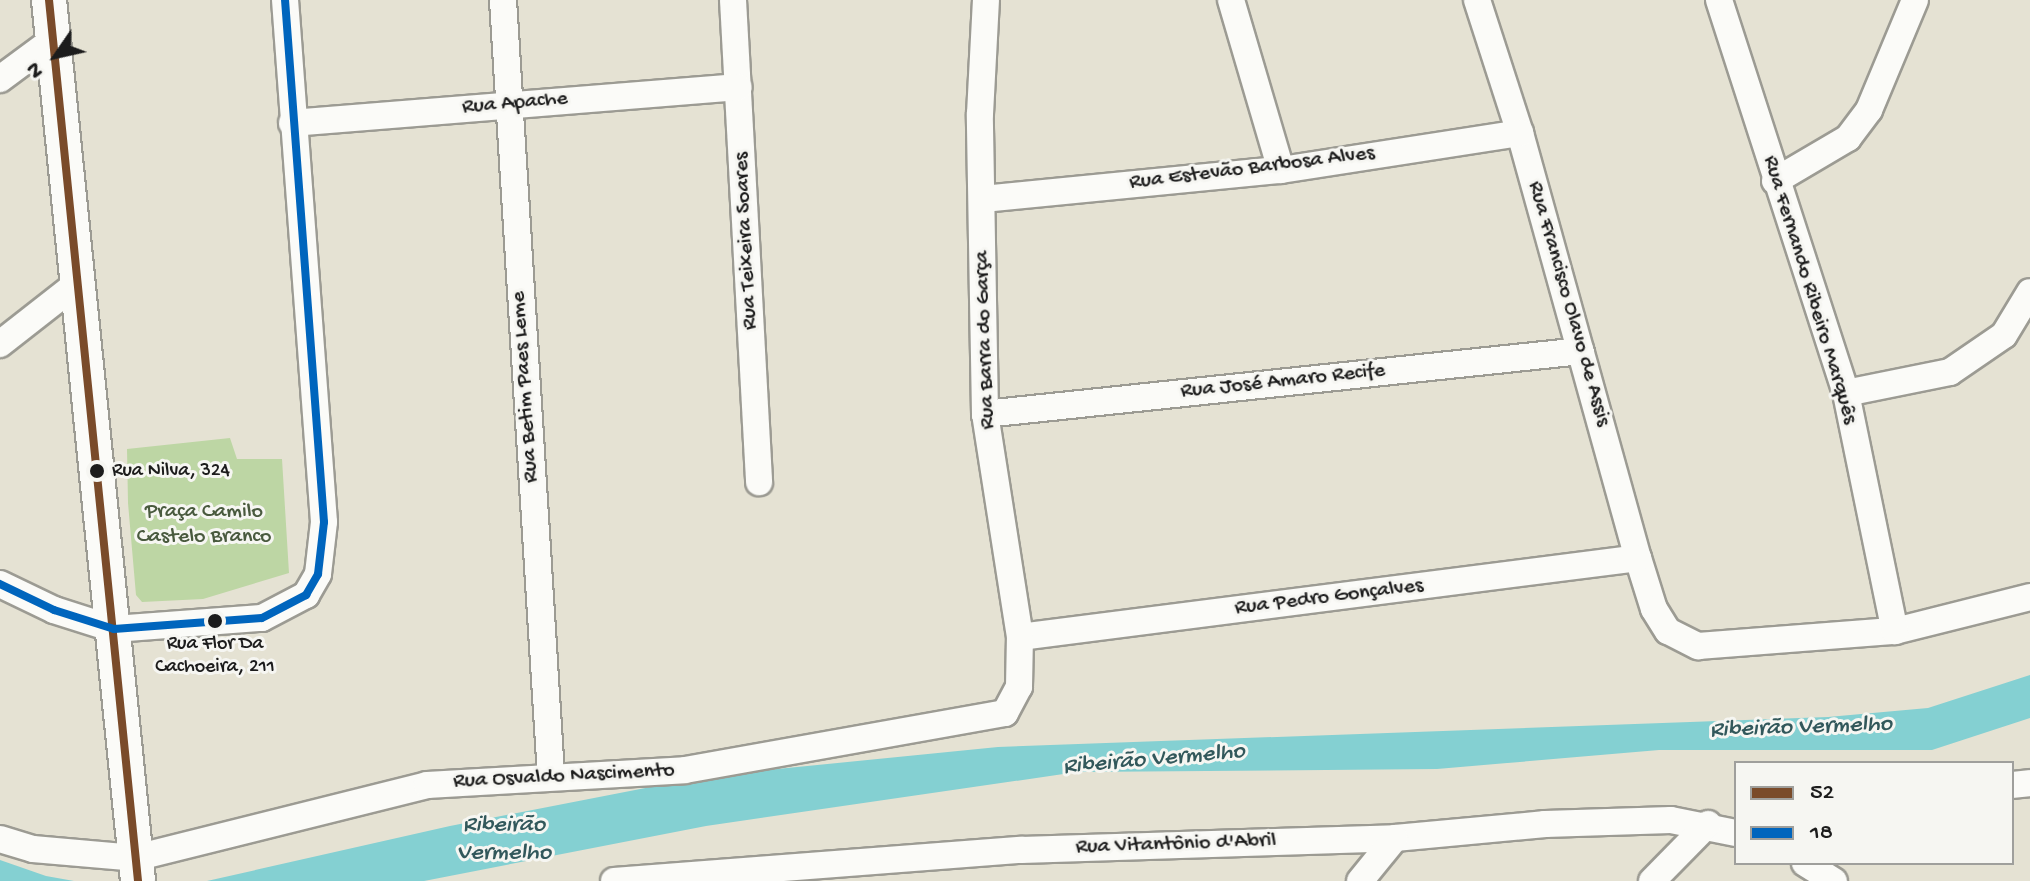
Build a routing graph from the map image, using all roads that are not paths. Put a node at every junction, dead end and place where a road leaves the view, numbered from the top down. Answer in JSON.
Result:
{"nodes":[{"id":1,"x":49,"y":0,"type":"edge"},
{"id":2,"x":285,"y":0,"type":"edge"},
{"id":3,"x":503,"y":0,"type":"edge"},
{"id":4,"x":733,"y":0,"type":"edge"},
{"id":5,"x":986,"y":0,"type":"edge"},
{"id":6,"x":1231,"y":0,"type":"edge"},
{"id":7,"x":1477,"y":0,"type":"edge"},
{"id":8,"x":1719,"y":0,"type":"edge"},
{"id":9,"x":1915,"y":0,"type":"edge"},
{"id":10,"x":54,"y":39,"type":"junction"},
{"id":11,"x":0,"y":79,"type":"edge"},
{"id":12,"x":739,"y":87,"type":"junction"},
{"id":13,"x":508,"y":104,"type":"junction"},
{"id":14,"x":292,"y":123,"type":"junction"},
{"id":15,"x":1520,"y":133,"type":"junction"},
{"id":16,"x":1281,"y":170,"type":"junction"},
{"id":17,"x":1775,"y":181,"type":"junction"},
{"id":18,"x":983,"y":199,"type":"junction"},
{"id":19,"x":74,"y":286,"type":"junction"},
{"id":20,"x":2030,"y":292,"type":"edge"},
{"id":21,"x":0,"y":344,"type":"edge"},
{"id":22,"x":1581,"y":351,"type":"junction"},
{"id":23,"x":1846,"y":393,"type":"junction"},
{"id":24,"x":985,"y":414,"type":"junction"},
{"id":25,"x":759,"y":482,"type":"dead end"},
{"id":26,"x":1638,"y":558,"type":"junction"},
{"id":27,"x":0,"y":584,"type":"edge"},
{"id":28,"x":2030,"y":597,"type":"edge"},
{"id":29,"x":114,"y":629,"type":"junction"},
{"id":30,"x":1895,"y":631,"type":"junction"},
{"id":31,"x":1020,"y":637,"type":"junction"},
{"id":32,"x":998,"y":716,"type":"joint"},
{"id":33,"x":551,"y":775,"type":"junction"},
{"id":34,"x":1708,"y":824,"type":"junction"},
{"id":35,"x":1734,"y":832,"type":"edge"},
{"id":36,"x":1395,"y":838,"type":"junction"},
{"id":37,"x":0,"y":839,"type":"edge"},
{"id":38,"x":1808,"y":865,"type":"edge"},
{"id":39,"x":137,"y":872,"type":"edge"},
{"id":40,"x":614,"y":881,"type":"edge"},
{"id":41,"x":1360,"y":881,"type":"edge"},
{"id":42,"x":1652,"y":881,"type":"edge"},
{"id":43,"x":1834,"y":881,"type":"edge"}],
"edges":[{"from":1,"to":10,"type":"street"},
{"from":2,"to":14,"type":"street"},
{"from":3,"to":13,"type":"street","name":"Rua Betim Paes Leme"},
{"from":4,"to":12,"type":"street","name":"Rua Teixeira Soares"},
{"from":5,"to":18,"type":"street","name":"Rua Barra do Garça"},
{"from":6,"to":16,"type":"street"},
{"from":7,"to":15,"type":"street","name":"Rua Francisco Olavo de Assis"},
{"from":8,"to":17,"type":"street","name":"Rua Fernando Ribeiro Marquês"},
{"from":9,"to":17,"type":"street"},
{"from":10,"to":11,"type":"street"},
{"from":10,"to":19,"type":"street"},
{"from":12,"to":13,"type":"street","name":"Rua Apache"},
{"from":12,"to":25,"type":"street","name":"Rua Teixeira Soares"},
{"from":13,"to":14,"type":"street","name":"Rua Apache"},
{"from":13,"to":33,"type":"street","name":"Rua Betim Paes Leme"},
{"from":14,"to":29,"type":"street"},
{"from":15,"to":16,"type":"street","name":"Rua Estevão Barbosa Alves"},
{"from":15,"to":22,"type":"street","name":"Rua Francisco Olavo de Assis"},
{"from":16,"to":18,"type":"street","name":"Rua Estevão Barbosa Alves"},
{"from":17,"to":23,"type":"street","name":"Rua Fernando Ribeiro Marquês"},
{"from":18,"to":24,"type":"street","name":"Rua Barra do Garça"},
{"from":19,"to":21,"type":"street"},
{"from":19,"to":29,"type":"street"},
{"from":20,"to":23,"type":"street"},
{"from":22,"to":24,"type":"street","name":"Rua José Amaro Recife"},
{"from":22,"to":26,"type":"street","name":"Rua Francisco Olavo de Assis"},
{"from":23,"to":30,"type":"street","name":"Rua Fernando Ribeiro Marquês"},
{"from":24,"to":31,"type":"street","name":"Rua Barra do Garça"},
{"from":26,"to":30,"type":"street","name":"Rua Francisco Olavo de Assis"},
{"from":26,"to":31,"type":"street","name":"Rua Pedro Gonçalves"},
{"from":27,"to":29,"type":"street"},
{"from":28,"to":30,"type":"street"},
{"from":29,"to":39,"type":"street"},
{"from":31,"to":32,"type":"street","name":"Rua Barra do Garça"},
{"from":32,"to":33,"type":"street","name":"Rua Osvaldo Nascimento"},
{"from":33,"to":39,"type":"street","name":"Rua Osvaldo Nascimento"},
{"from":34,"to":35,"type":"street","name":"Rua Vitantônio d'Abril"},
{"from":34,"to":36,"type":"street","name":"Rua Vitantônio d'Abril"},
{"from":34,"to":42,"type":"street"},
{"from":36,"to":40,"type":"street","name":"Rua Vitantônio d'Abril"},
{"from":36,"to":41,"type":"street"},
{"from":37,"to":39,"type":"street","name":"Rua Osvaldo Nascimento"},
{"from":38,"to":43,"type":"street"}]}
